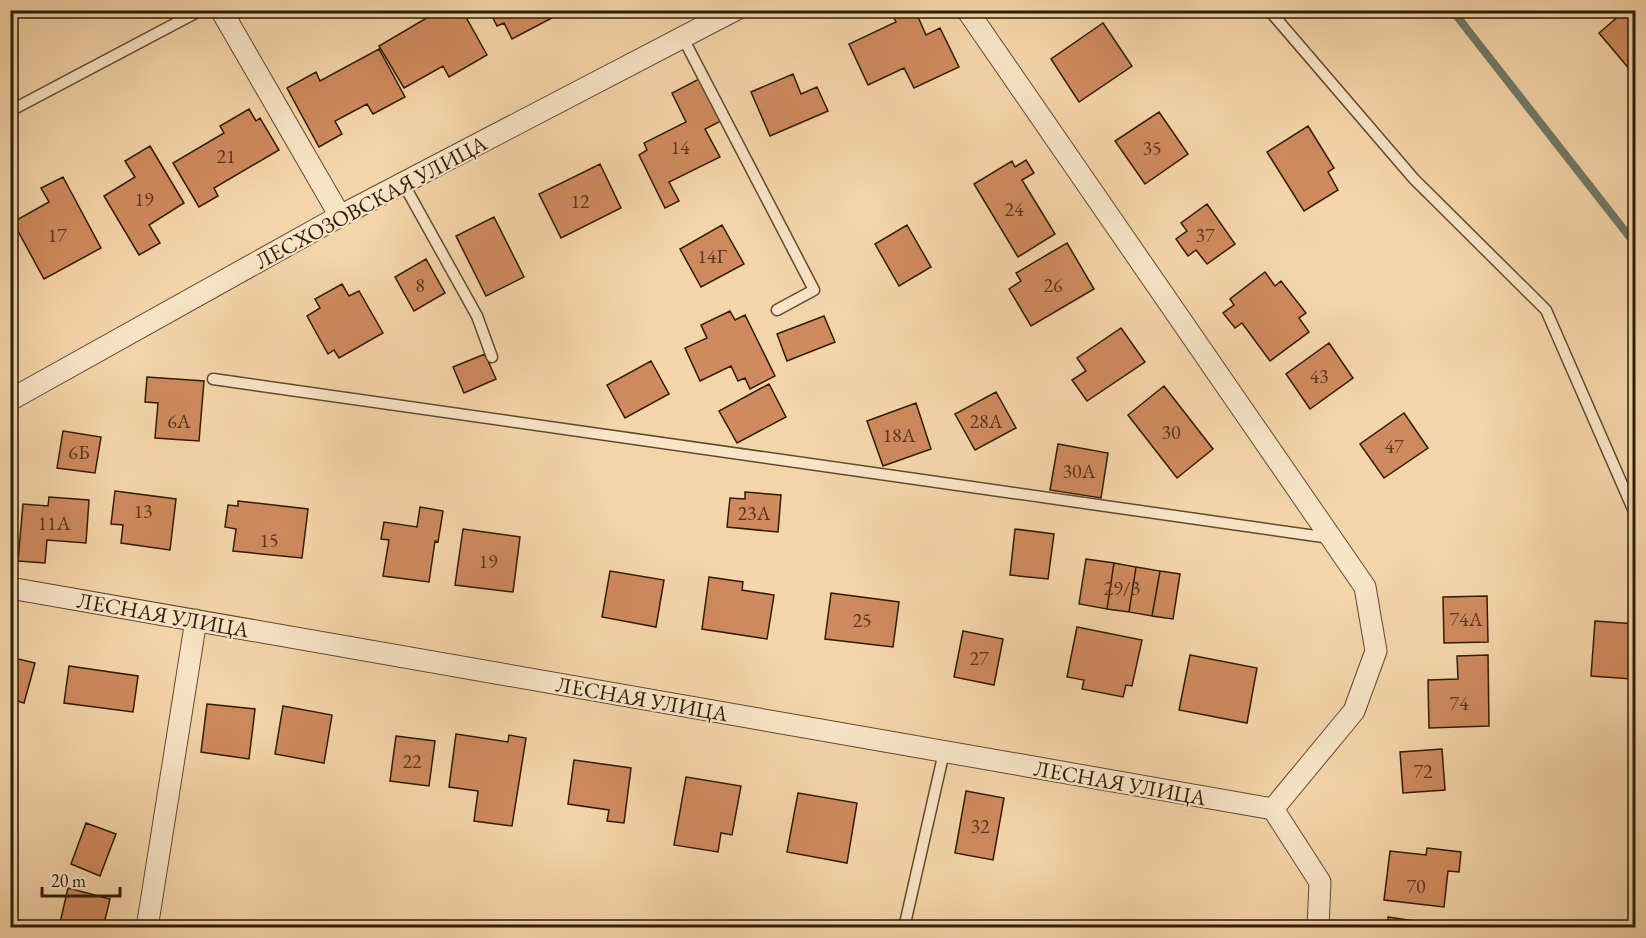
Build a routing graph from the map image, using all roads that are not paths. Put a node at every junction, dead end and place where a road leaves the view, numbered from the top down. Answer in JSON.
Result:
{"nodes":[{"id":1,"x":201,"y":10,"type":"edge"},
{"id":2,"x":221,"y":10,"type":"edge"},
{"id":3,"x":735,"y":10,"type":"edge"},
{"id":4,"x":967,"y":10,"type":"edge"},
{"id":5,"x":1269,"y":10,"type":"edge"},
{"id":6,"x":682,"y":38,"type":"junction"},
{"id":7,"x":10,"y":111,"type":"edge"},
{"id":8,"x":403,"y":183,"type":"junction"},
{"id":9,"x":340,"y":216,"type":"junction"},
{"id":10,"x":777,"y":310,"type":"dead end"},
{"id":11,"x":492,"y":357,"type":"dead end"},
{"id":12,"x":213,"y":379,"type":"dead end"},
{"id":13,"x":10,"y":400,"type":"edge"},
{"id":14,"x":1635,"y":516,"type":"edge"},
{"id":15,"x":1332,"y":538,"type":"junction"},
{"id":16,"x":10,"y":588,"type":"edge"},
{"id":17,"x":196,"y":620,"type":"junction"},
{"id":18,"x":944,"y":752,"type":"junction"},
{"id":19,"x":1273,"y":809,"type":"junction"},
{"id":20,"x":147,"y":927,"type":"edge"},
{"id":21,"x":904,"y":927,"type":"edge"},
{"id":22,"x":1318,"y":927,"type":"edge"}],
"edges":[{"from":1,"to":7,"type":"lane"},
{"from":2,"to":9,"type":"street"},
{"from":3,"to":6,"type":"street","name":"ЛЕСХОЗОВСКАЯ УЛИЦА"},
{"from":4,"to":15,"type":"street"},
{"from":5,"to":14,"type":"lane"},
{"from":6,"to":8,"type":"street","name":"ЛЕСХОЗОВСКАЯ УЛИЦА"},
{"from":6,"to":10,"type":"lane"},
{"from":8,"to":9,"type":"street","name":"ЛЕСХОЗОВСКАЯ УЛИЦА"},
{"from":8,"to":11,"type":"lane"},
{"from":9,"to":13,"type":"street","name":"ЛЕСХОЗОВСКАЯ УЛИЦА"},
{"from":12,"to":15,"type":"lane"},
{"from":15,"to":19,"type":"street"},
{"from":16,"to":17,"type":"street","name":"ЛЕСНАЯ УЛИЦА"},
{"from":17,"to":18,"type":"street","name":"ЛЕСНАЯ УЛИЦА"},
{"from":17,"to":20,"type":"street"},
{"from":18,"to":19,"type":"street","name":"ЛЕСНАЯ УЛИЦА"},
{"from":18,"to":21,"type":"lane"},
{"from":19,"to":22,"type":"street"}]}
